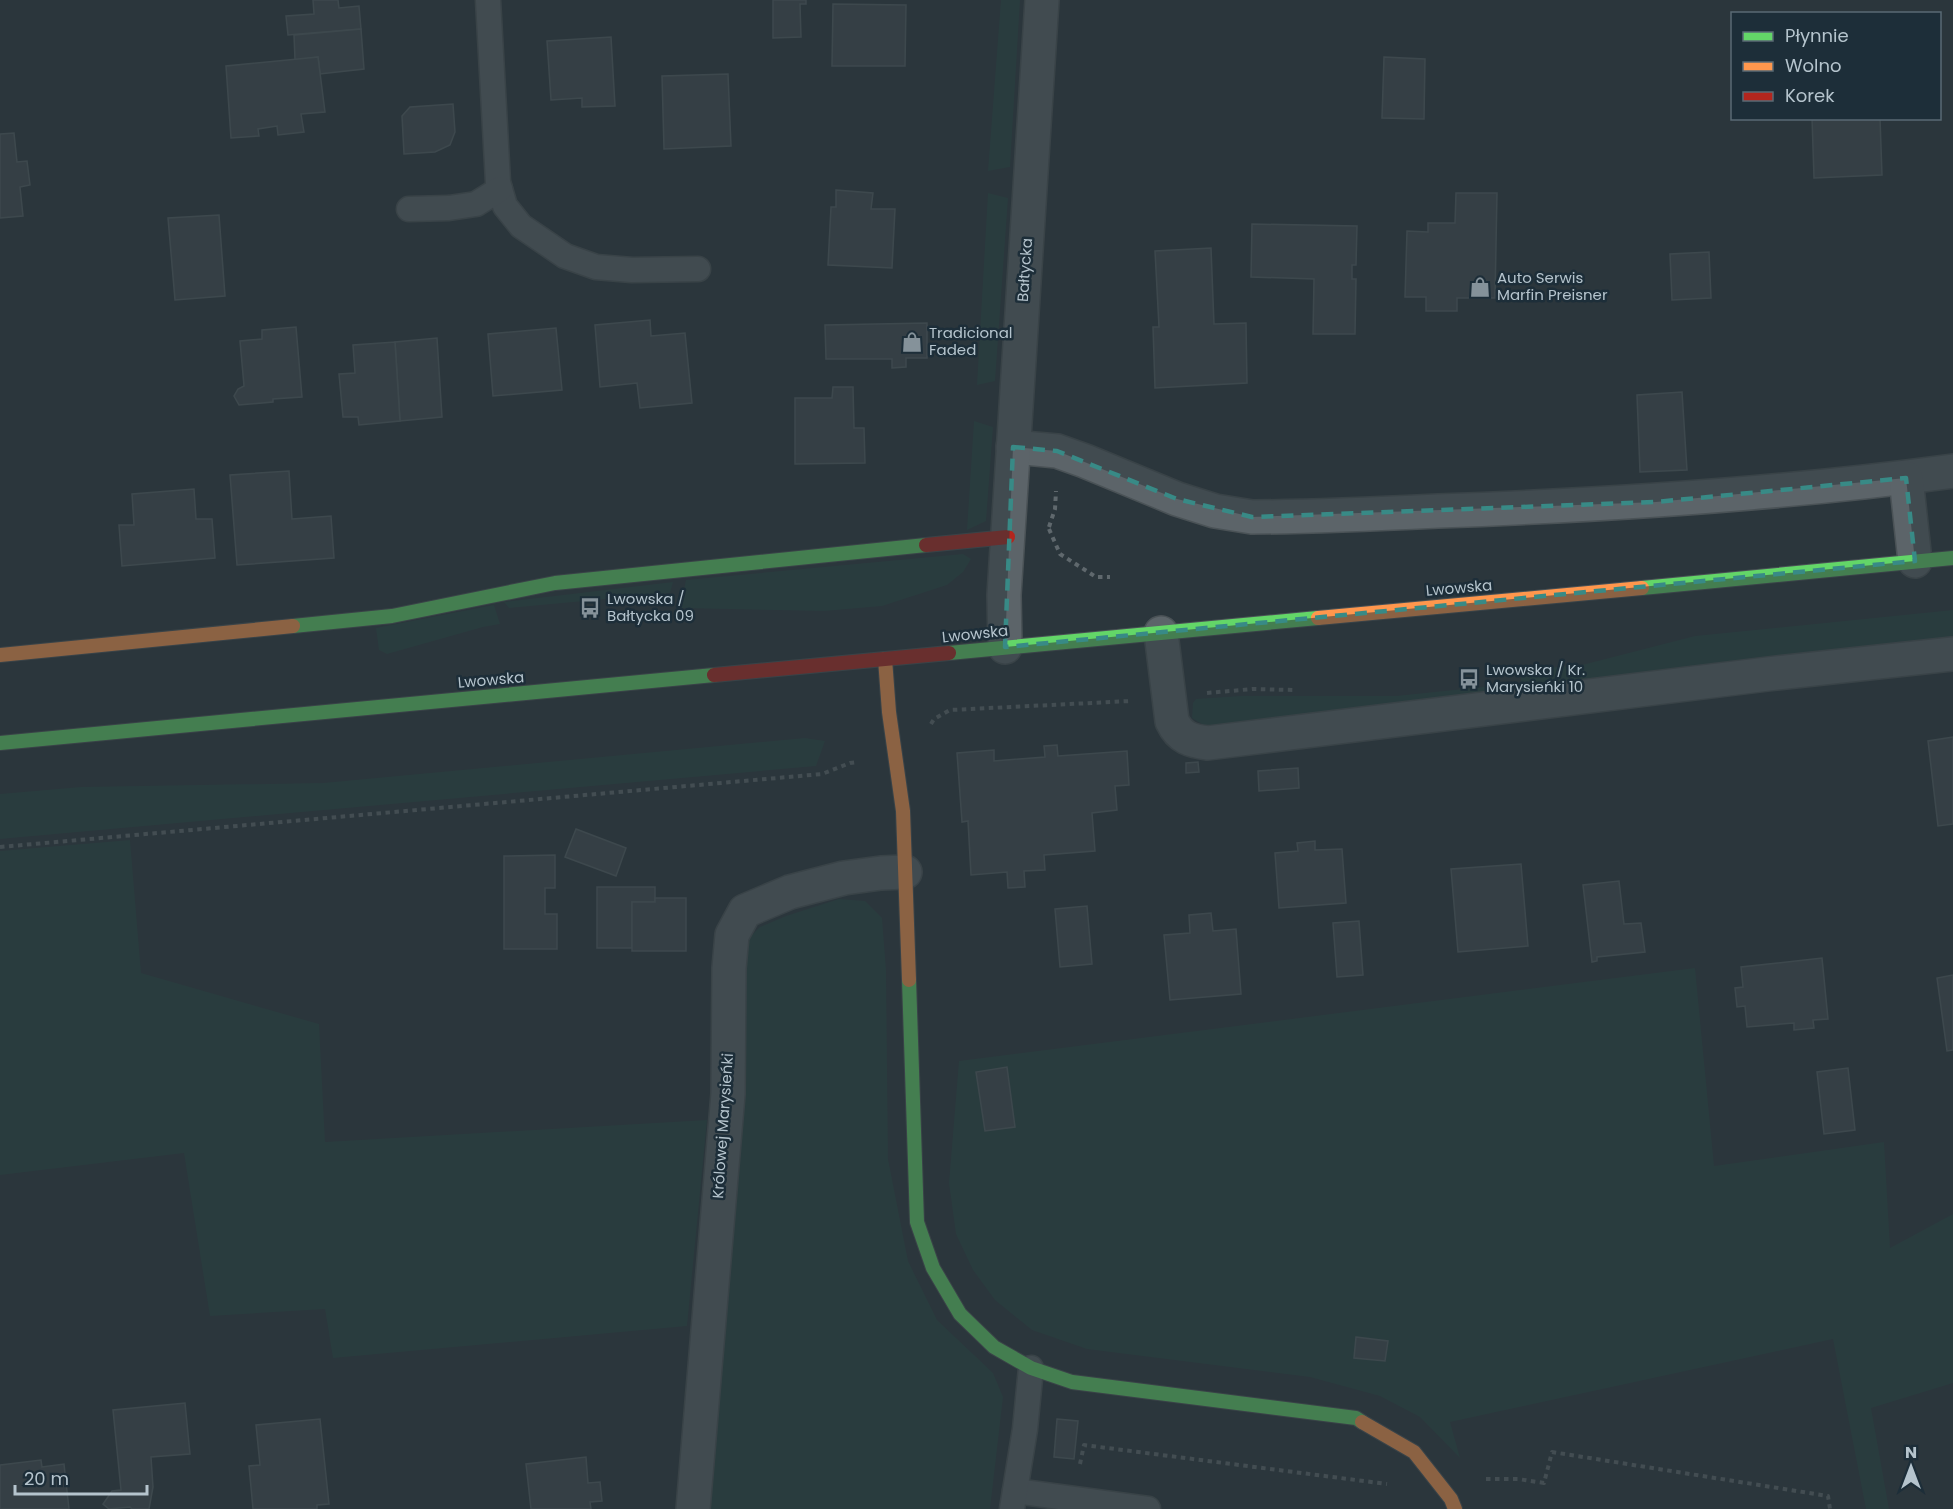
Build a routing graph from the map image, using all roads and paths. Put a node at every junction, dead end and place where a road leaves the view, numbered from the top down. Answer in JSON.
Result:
{"nodes":[{"id":1,"x":488,"y":0,"type":"edge"},
{"id":2,"x":1042,"y":0,"type":"edge"},
{"id":3,"x":500,"y":189,"type":"junction"},
{"id":4,"x":409,"y":210,"type":"dead end"},
{"id":5,"x":698,"y":269,"type":"dead end"},
{"id":6,"x":1013,"y":447,"type":"junction"},
{"id":7,"x":1953,"y":471,"type":"edge"},
{"id":8,"x":1906,"y":478,"type":"junction"},
{"id":9,"x":1049,"y":528,"type":"dead end"},
{"id":10,"x":1008,"y":537,"type":"junction"},
{"id":11,"x":1953,"y":558,"type":"edge"},
{"id":12,"x":1915,"y":561,"type":"junction"},
{"id":13,"x":1110,"y":578,"type":"dead end"},
{"id":14,"x":1161,"y":633,"type":"junction"},
{"id":15,"x":1005,"y":647,"type":"junction"},
{"id":16,"x":1953,"y":654,"type":"edge"},
{"id":17,"x":0,"y":655,"type":"edge"},
{"id":18,"x":885,"y":659,"type":"junction"},
{"id":19,"x":1168,"y":696,"type":"junction"},
{"id":20,"x":0,"y":743,"type":"edge"},
{"id":21,"x":894,"y":757,"type":"junction"},
{"id":22,"x":0,"y":847,"type":"edge"},
{"id":23,"x":905,"y":872,"type":"junction"},
{"id":24,"x":1031,"y":1368,"type":"junction"},
{"id":25,"x":1078,"y":1474,"type":"dead end"},
{"id":26,"x":1484,"y":1479,"type":"dead end"},
{"id":27,"x":1397,"y":1485,"type":"dead end"},
{"id":28,"x":1013,"y":1500,"type":"edge"},
{"id":29,"x":693,"y":1509,"type":"edge"},
{"id":30,"x":1148,"y":1509,"type":"edge"},
{"id":31,"x":1455,"y":1509,"type":"edge"},
{"id":32,"x":1830,"y":1509,"type":"edge"}],
"edges":[{"from":1,"to":3,"type":"lane"},
{"from":2,"to":6,"type":"street","name":"Bałtycka"},
{"from":3,"to":4,"type":"lane"},
{"from":3,"to":5,"type":"lane"},
{"from":6,"to":8,"type":"street"},
{"from":6,"to":10,"type":"street","name":"Bałtycka"},
{"from":7,"to":8,"type":"street"},
{"from":8,"to":12,"type":"street"},
{"from":9,"to":13,"type":"path"},
{"from":10,"to":15,"type":"street","name":"Bałtycka"},
{"from":10,"to":17,"type":"street"},
{"from":11,"to":12,"type":"street","name":"Lwowska"},
{"from":12,"to":14,"type":"street","name":"Lwowska"},
{"from":14,"to":15,"type":"street","name":"Lwowska"},
{"from":14,"to":19,"type":"street"},
{"from":15,"to":18,"type":"street","name":"Lwowska"},
{"from":16,"to":19,"type":"street"},
{"from":18,"to":20,"type":"street","name":"Lwowska"},
{"from":18,"to":21,"type":"street"},
{"from":19,"to":21,"type":"path"},
{"from":21,"to":22,"type":"path"},
{"from":21,"to":23,"type":"street"},
{"from":23,"to":24,"type":"street"},
{"from":23,"to":29,"type":"street","name":"Królowej Marysieńki"},
{"from":24,"to":28,"type":"lane"},
{"from":24,"to":31,"type":"street"},
{"from":25,"to":27,"type":"path"},
{"from":26,"to":32,"type":"path"},
{"from":28,"to":30,"type":"lane"}]}
